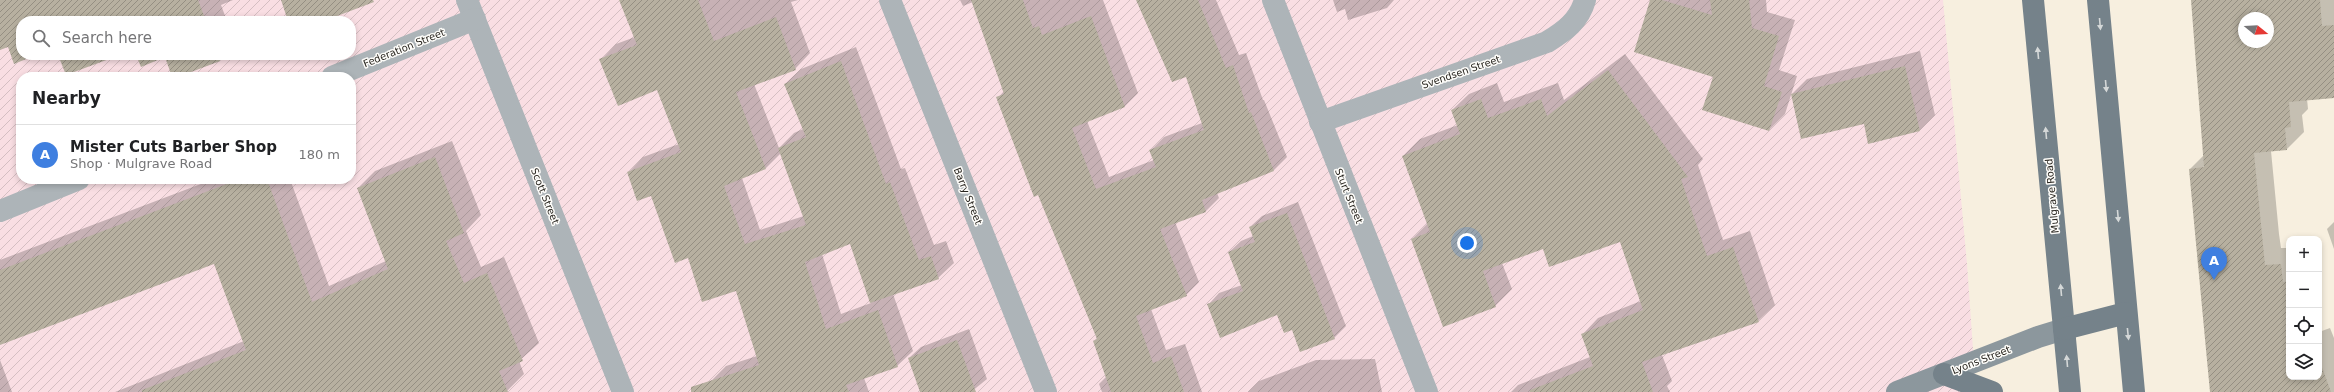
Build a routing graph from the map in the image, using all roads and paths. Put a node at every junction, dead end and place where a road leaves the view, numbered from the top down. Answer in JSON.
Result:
{"nodes":[{"id":1,"x":890,"y":0,"type":"edge"},
{"id":2,"x":1273,"y":0,"type":"edge"},
{"id":3,"x":1586,"y":0,"type":"edge"},
{"id":4,"x":2033,"y":0,"type":"edge"},
{"id":5,"x":2098,"y":0,"type":"edge"},
{"id":6,"x":471,"y":10,"type":"edge"},
{"id":7,"x":342,"y":72,"type":"edge"},
{"id":8,"x":1320,"y":122,"type":"junction"},
{"id":9,"x":67,"y":184,"type":"edge"},
{"id":10,"x":0,"y":211,"type":"edge"},
{"id":11,"x":2126,"y":313,"type":"junction"},
{"id":12,"x":2064,"y":329,"type":"junction"},
{"id":13,"x":1944,"y":374,"type":"junction"},
{"id":14,"x":622,"y":392,"type":"edge"},
{"id":15,"x":1046,"y":392,"type":"edge"},
{"id":16,"x":1427,"y":392,"type":"edge"},
{"id":17,"x":1898,"y":392,"type":"edge"},
{"id":18,"x":1992,"y":392,"type":"edge"},
{"id":19,"x":2070,"y":392,"type":"edge"},
{"id":20,"x":2134,"y":392,"type":"edge"}],
"edges":[{"from":1,"to":15,"type":"street","name":"Barry Street"},
{"from":2,"to":8,"type":"street","name":"Sturt Street"},
{"from":3,"to":8,"type":"street","name":"Svendsen Street"},
{"from":12,"to":4,"type":"main road","name":"Mulgrave Road","one_way":true},
{"from":5,"to":11,"type":"main road","one_way":true},
{"from":6,"to":7,"type":"street","name":"Federation Street"},
{"from":6,"to":14,"type":"street","name":"Scott Street"},
{"from":8,"to":16,"type":"street","name":"Sturt Street"},
{"from":9,"to":10,"type":"street"},
{"from":11,"to":12,"type":"main road"},
{"from":11,"to":20,"type":"main road","one_way":true},
{"from":12,"to":13,"type":"street","name":"Lyons Street"},
{"from":19,"to":12,"type":"main road","name":"Mulgrave Road","one_way":true},
{"from":13,"to":17,"type":"street","name":"Lyons Street"},
{"from":13,"to":18,"type":"main road"}]}
